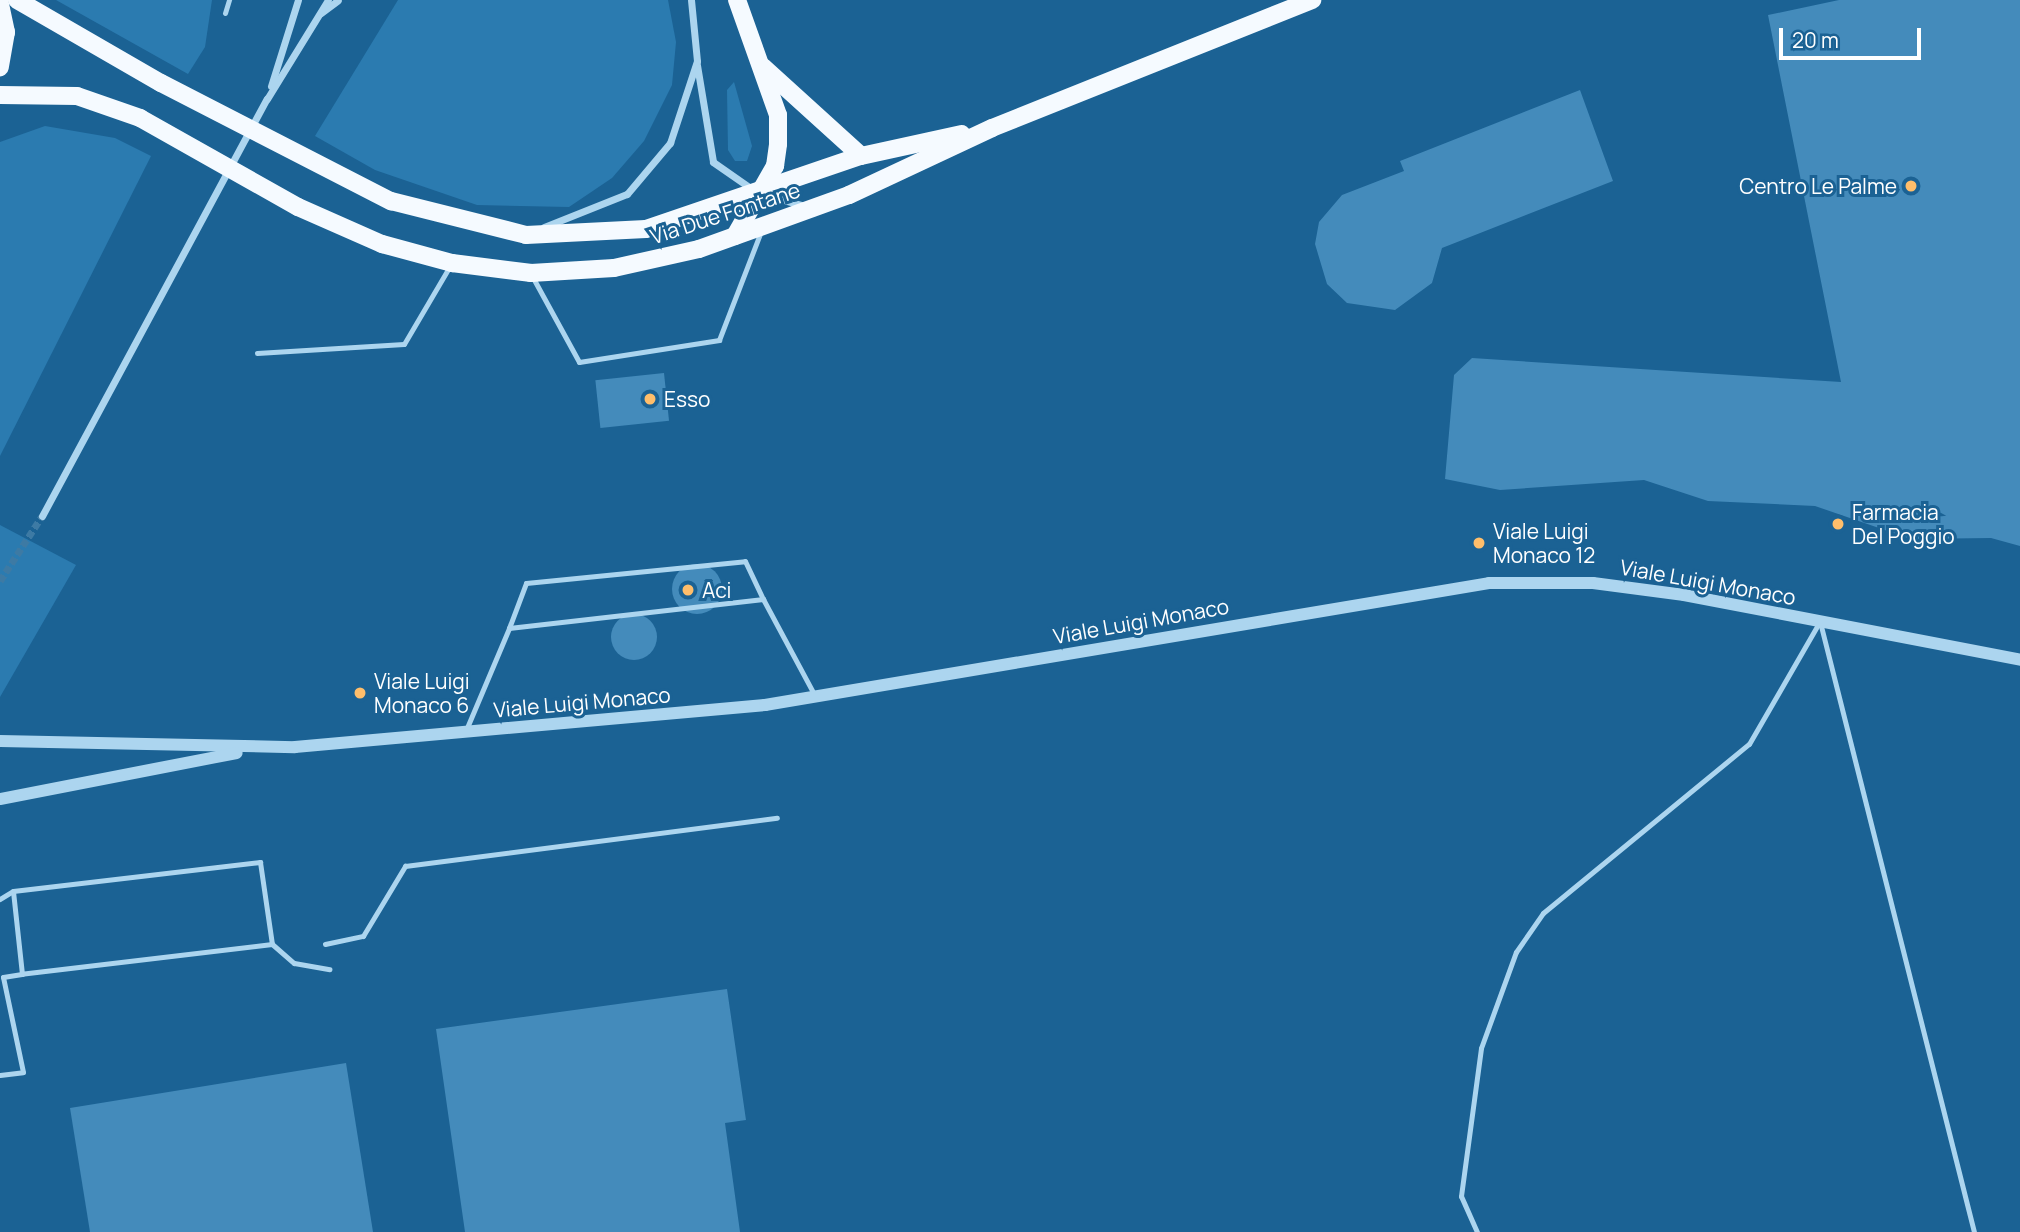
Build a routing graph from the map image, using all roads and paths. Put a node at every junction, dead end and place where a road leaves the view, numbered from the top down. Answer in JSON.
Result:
{"nodes":[{"id":1,"x":229,"y":0,"type":"edge"},
{"id":2,"x":298,"y":0,"type":"edge"},
{"id":3,"x":328,"y":0,"type":"edge"},
{"id":4,"x":338,"y":0,"type":"edge"},
{"id":5,"x":691,"y":0,"type":"edge"},
{"id":6,"x":737,"y":0,"type":"edge"},
{"id":7,"x":1312,"y":0,"type":"edge"},
{"id":8,"x":23,"y":1,"type":"edge"},
{"id":9,"x":0,"y":4,"type":"edge"},
{"id":10,"x":225,"y":13,"type":"dead end"},
{"id":11,"x":313,"y":20,"type":"junction"},
{"id":12,"x":696,"y":61,"type":"junction"},
{"id":13,"x":758,"y":62,"type":"junction"},
{"id":14,"x":0,"y":67,"type":"edge"},
{"id":15,"x":0,"y":95,"type":"edge"},
{"id":16,"x":267,"y":99,"type":"junction"},
{"id":17,"x":992,"y":128,"type":"junction"},
{"id":18,"x":861,"y":156,"type":"junction"},
{"id":19,"x":761,"y":194,"type":"junction"},
{"id":20,"x":813,"y":208,"type":"junction"},
{"id":21,"x":762,"y":228,"type":"junction"},
{"id":22,"x":526,"y":235,"type":"junction"},
{"id":23,"x":734,"y":236,"type":"junction"},
{"id":24,"x":452,"y":263,"type":"junction"},
{"id":25,"x":531,"y":273,"type":"junction"},
{"id":26,"x":257,"y":353,"type":"dead end"},
{"id":27,"x":42,"y":516,"type":"tunnel mouth"},
{"id":28,"x":763,"y":598,"type":"junction"},
{"id":29,"x":1820,"y":622,"type":"junction"},
{"id":30,"x":509,"y":628,"type":"junction"},
{"id":31,"x":2020,"y":660,"type":"edge"},
{"id":32,"x":817,"y":698,"type":"junction"},
{"id":33,"x":466,"y":732,"type":"junction"},
{"id":34,"x":0,"y":741,"type":"edge"},
{"id":35,"x":264,"y":748,"type":"junction"},
{"id":36,"x":0,"y":799,"type":"edge"},
{"id":37,"x":777,"y":818,"type":"dead end"},
{"id":38,"x":13,"y":891,"type":"junction"},
{"id":39,"x":0,"y":899,"type":"edge"},
{"id":40,"x":272,"y":944,"type":"junction"},
{"id":41,"x":325,"y":944,"type":"dead end"},
{"id":42,"x":329,"y":969,"type":"dead end"},
{"id":43,"x":22,"y":974,"type":"junction"},
{"id":44,"x":2,"y":977,"type":"edge"},
{"id":45,"x":0,"y":1075,"type":"edge"},
{"id":46,"x":1477,"y":1232,"type":"edge"},
{"id":47,"x":1975,"y":1232,"type":"edge"}],
"edges":[{"from":1,"to":10,"type":"lane"},
{"from":2,"to":16,"type":"street"},
{"from":3,"to":11,"type":"street"},
{"from":4,"to":11,"type":"street"},
{"from":5,"to":12,"type":"street"},
{"from":6,"to":13,"type":"main road"},
{"from":7,"to":17,"type":"main road","name":"Via Due Fontane"},
{"from":8,"to":22,"type":"main road","name":"Via Due Fontane"},
{"from":9,"to":14,"type":"main road"},
{"from":11,"to":16,"type":"street"},
{"from":12,"to":19,"type":"street"},
{"from":12,"to":22,"type":"street"},
{"from":13,"to":18,"type":"main road"},
{"from":13,"to":19,"type":"main road"},
{"from":15,"to":24,"type":"main road","name":"Via Due Fontane"},
{"from":16,"to":27,"type":"street"},
{"from":17,"to":18,"type":"main road","name":"Via Due Fontane"},
{"from":17,"to":20,"type":"main road","name":"Via Due Fontane"},
{"from":18,"to":19,"type":"main road","name":"Via Due Fontane"},
{"from":19,"to":20,"type":"street"},
{"from":19,"to":22,"type":"main road","name":"Via Due Fontane"},
{"from":19,"to":23,"type":"main road"},
{"from":20,"to":21,"type":"main road","name":"Via Due Fontane"},
{"from":21,"to":23,"type":"main road","name":"Via Due Fontane"},
{"from":21,"to":25,"type":"lane"},
{"from":23,"to":25,"type":"main road","name":"Via Due Fontane"},
{"from":24,"to":25,"type":"main road","name":"Via Due Fontane"},
{"from":24,"to":26,"type":"lane"},
{"from":28,"to":30,"type":"lane"},
{"from":28,"to":30,"type":"lane"},
{"from":28,"to":32,"type":"lane"},
{"from":29,"to":31,"type":"street","name":"Viale Luigi Monaco"},
{"from":29,"to":32,"type":"street","name":"Viale Luigi Monaco"},
{"from":29,"to":46,"type":"lane"},
{"from":29,"to":47,"type":"lane"},
{"from":30,"to":33,"type":"lane"},
{"from":32,"to":33,"type":"street","name":"Viale Luigi Monaco"},
{"from":33,"to":35,"type":"street","name":"Viale Luigi Monaco"},
{"from":34,"to":35,"type":"street"},
{"from":35,"to":36,"type":"street"},
{"from":37,"to":41,"type":"lane"},
{"from":38,"to":39,"type":"lane"},
{"from":38,"to":40,"type":"lane"},
{"from":38,"to":43,"type":"lane"},
{"from":40,"to":42,"type":"lane"},
{"from":40,"to":43,"type":"lane"},
{"from":43,"to":44,"type":"lane"},
{"from":44,"to":45,"type":"lane"}]}
